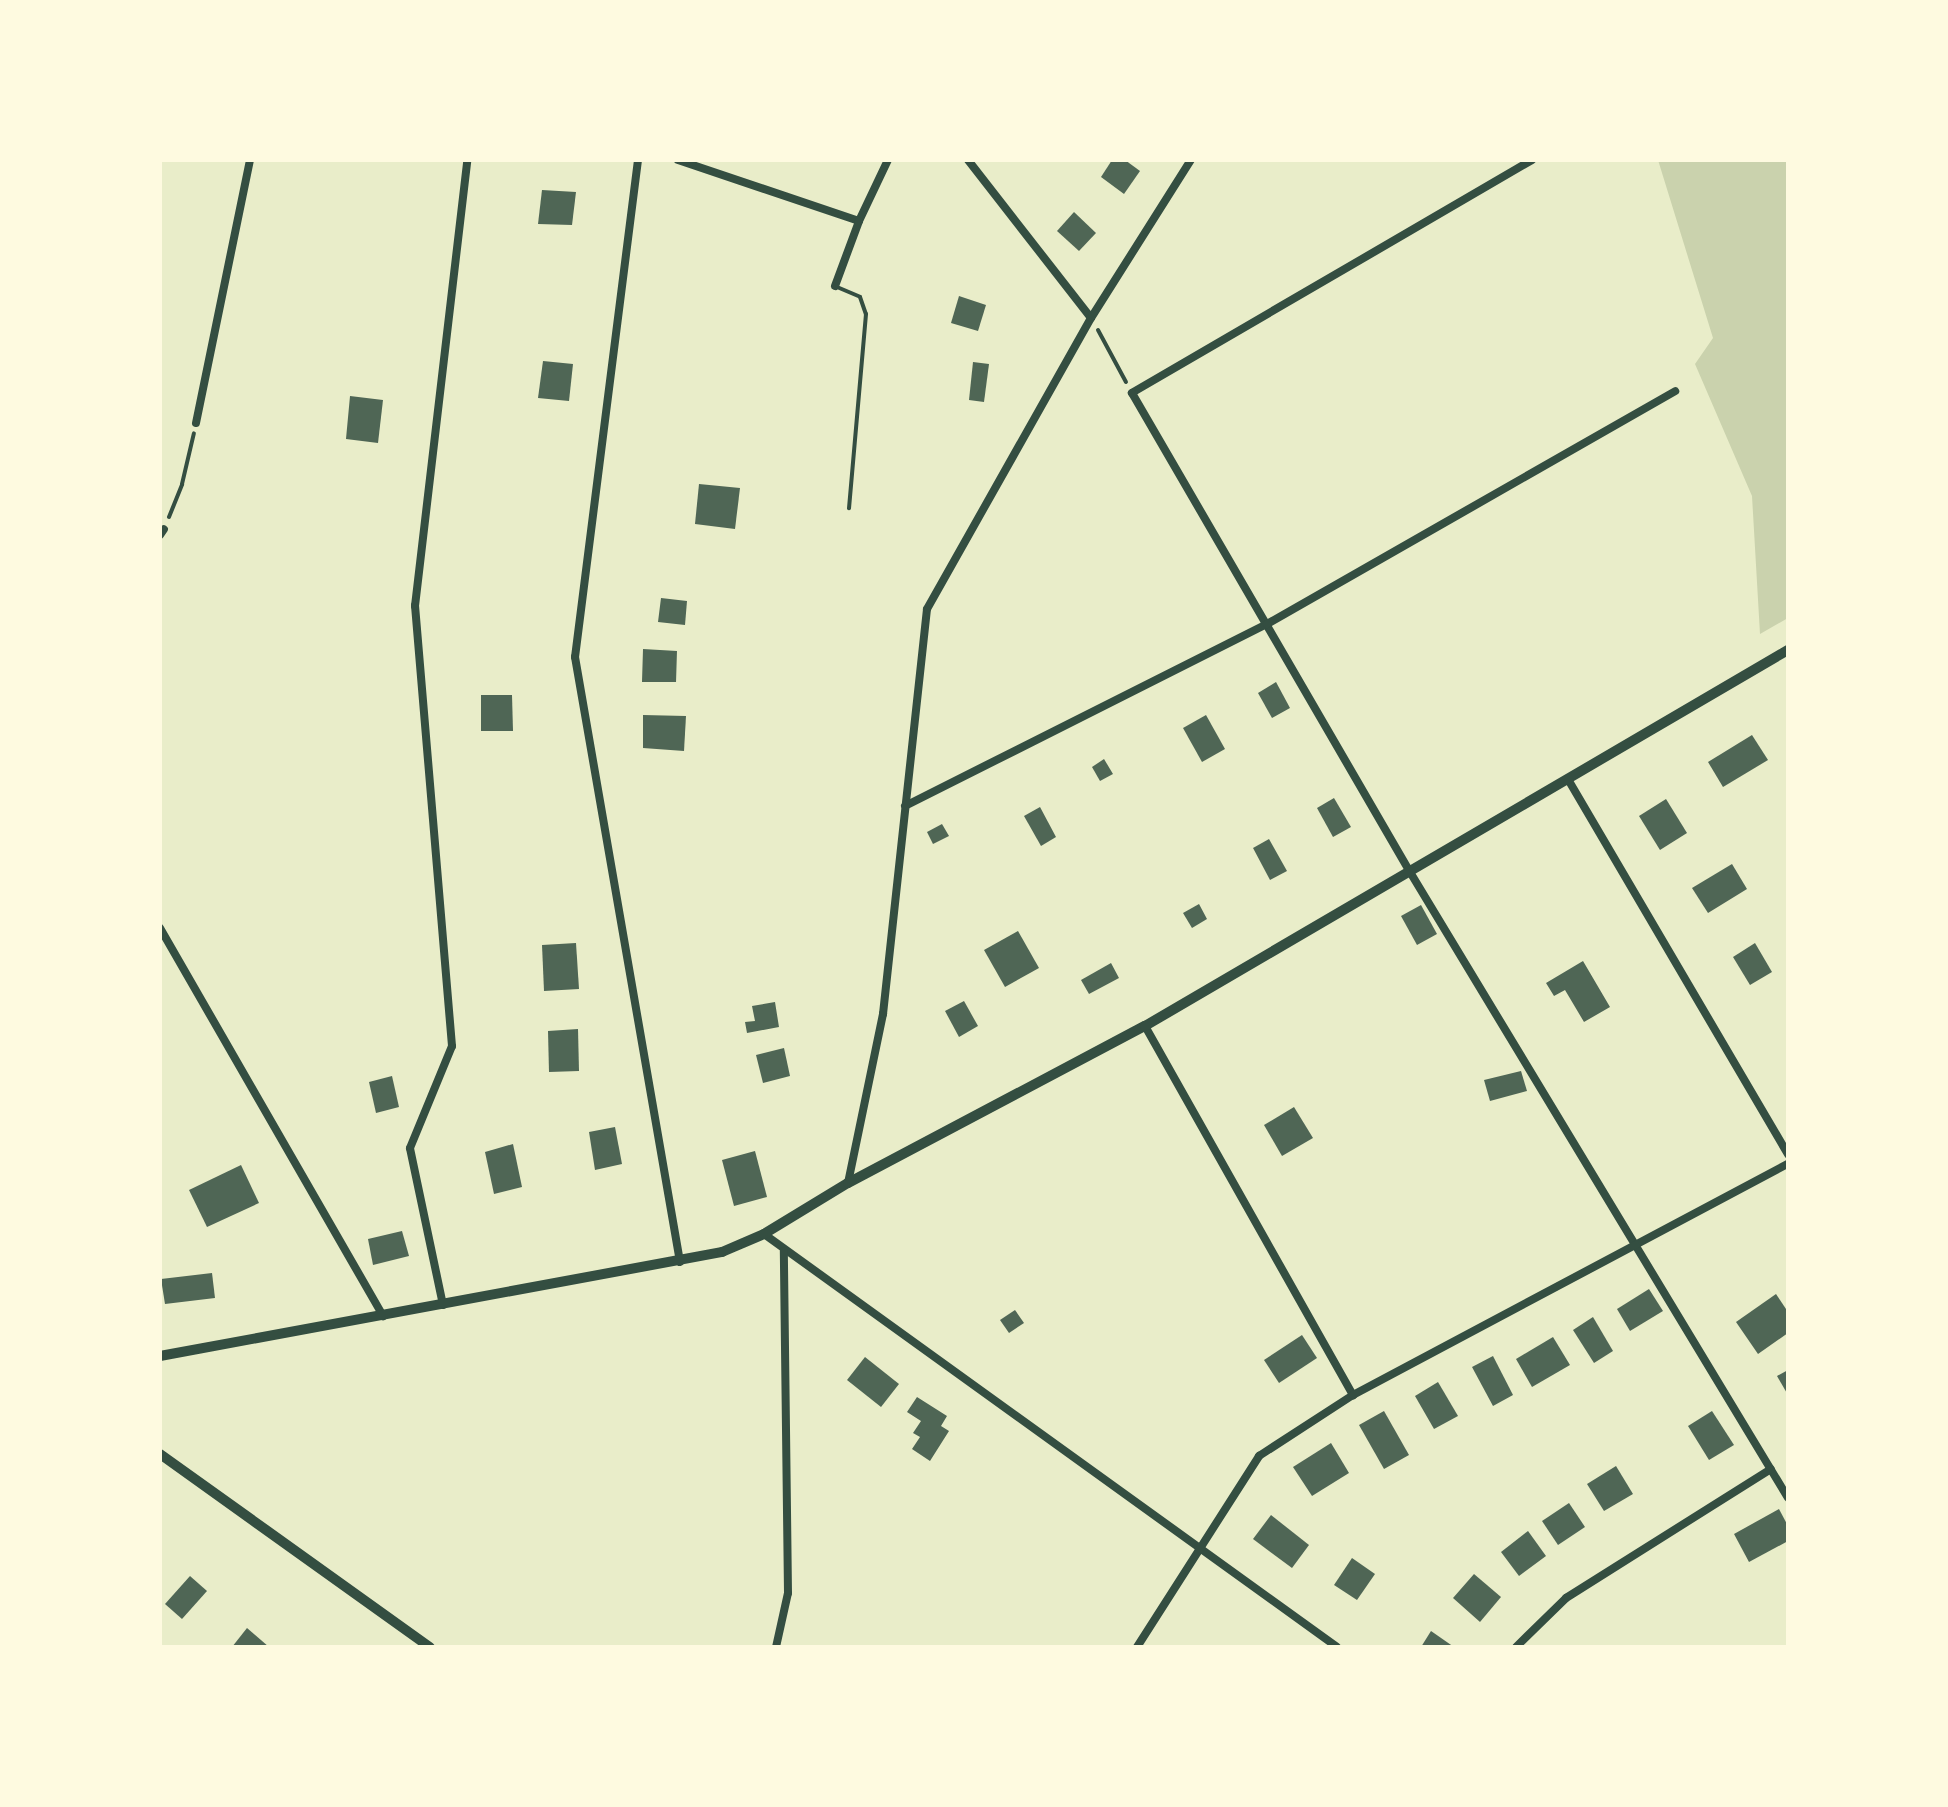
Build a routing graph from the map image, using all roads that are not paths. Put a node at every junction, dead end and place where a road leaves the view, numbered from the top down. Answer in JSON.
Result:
{"nodes":[{"id":1,"x":250,"y":160,"type":"edge"},
{"id":2,"x":467,"y":160,"type":"edge"},
{"id":3,"x":638,"y":160,"type":"edge"},
{"id":4,"x":678,"y":160,"type":"edge"},
{"id":5,"x":888,"y":160,"type":"edge"},
{"id":6,"x":968,"y":160,"type":"edge"},
{"id":7,"x":1191,"y":160,"type":"edge"},
{"id":8,"x":1532,"y":160,"type":"edge"},
{"id":9,"x":859,"y":221,"type":"junction"},
{"id":10,"x":835,"y":286,"type":"joint"},
{"id":11,"x":1091,"y":318,"type":"junction"},
{"id":12,"x":1675,"y":391,"type":"dead end"},
{"id":13,"x":196,"y":423,"type":"road end"},
{"id":14,"x":849,"y":508,"type":"dead end"},
{"id":15,"x":1267,"y":624,"type":"junction"},
{"id":16,"x":1788,"y":650,"type":"edge"},
{"id":17,"x":1569,"y":781,"type":"junction"},
{"id":18,"x":905,"y":806,"type":"junction"},
{"id":19,"x":1410,"y":872,"type":"junction"},
{"id":20,"x":160,"y":928,"type":"edge"},
{"id":21,"x":1145,"y":1026,"type":"junction"},
{"id":22,"x":1788,"y":1154,"type":"edge"},
{"id":23,"x":1788,"y":1164,"type":"edge"},
{"id":24,"x":848,"y":1183,"type":"junction"},
{"id":25,"x":764,"y":1234,"type":"junction"},
{"id":26,"x":1636,"y":1246,"type":"junction"},
{"id":27,"x":784,"y":1251,"type":"junction"},
{"id":28,"x":680,"y":1263,"type":"junction"},
{"id":29,"x":443,"y":1305,"type":"junction"},
{"id":30,"x":383,"y":1316,"type":"junction"},
{"id":31,"x":160,"y":1356,"type":"edge"},
{"id":32,"x":1353,"y":1395,"type":"junction"},
{"id":33,"x":160,"y":1454,"type":"edge"},
{"id":34,"x":1771,"y":1469,"type":"junction"},
{"id":35,"x":1788,"y":1498,"type":"edge"},
{"id":36,"x":1197,"y":1549,"type":"junction"},
{"id":37,"x":430,"y":1647,"type":"edge"},
{"id":38,"x":776,"y":1647,"type":"edge"},
{"id":39,"x":1137,"y":1647,"type":"edge"},
{"id":40,"x":1337,"y":1647,"type":"edge"},
{"id":41,"x":1516,"y":1647,"type":"edge"}],
"edges":[{"from":1,"to":13,"type":"street"},
{"from":2,"to":29,"type":"street"},
{"from":3,"to":28,"type":"street"},
{"from":4,"to":9,"type":"street"},
{"from":5,"to":9,"type":"street"},
{"from":6,"to":11,"type":"street"},
{"from":7,"to":11,"type":"street"},
{"from":8,"to":15,"type":"street"},
{"from":9,"to":10,"type":"street"},
{"from":10,"to":14,"type":"lane"},
{"from":11,"to":18,"type":"street"},
{"from":12,"to":15,"type":"street"},
{"from":15,"to":18,"type":"street"},
{"from":15,"to":19,"type":"street"},
{"from":16,"to":17,"type":"street"},
{"from":17,"to":19,"type":"street"},
{"from":17,"to":22,"type":"street"},
{"from":18,"to":24,"type":"street"},
{"from":19,"to":21,"type":"street"},
{"from":19,"to":26,"type":"street"},
{"from":20,"to":30,"type":"street"},
{"from":21,"to":24,"type":"street"},
{"from":21,"to":32,"type":"street"},
{"from":23,"to":26,"type":"street"},
{"from":24,"to":25,"type":"street"},
{"from":25,"to":27,"type":"street"},
{"from":25,"to":28,"type":"street"},
{"from":26,"to":32,"type":"street"},
{"from":26,"to":34,"type":"street"},
{"from":27,"to":36,"type":"street"},
{"from":27,"to":38,"type":"street"},
{"from":28,"to":29,"type":"street"},
{"from":29,"to":30,"type":"street"},
{"from":30,"to":31,"type":"street"},
{"from":32,"to":36,"type":"street"},
{"from":33,"to":37,"type":"street"},
{"from":34,"to":35,"type":"street"},
{"from":34,"to":41,"type":"street"},
{"from":36,"to":39,"type":"street"},
{"from":36,"to":40,"type":"street"}]}
